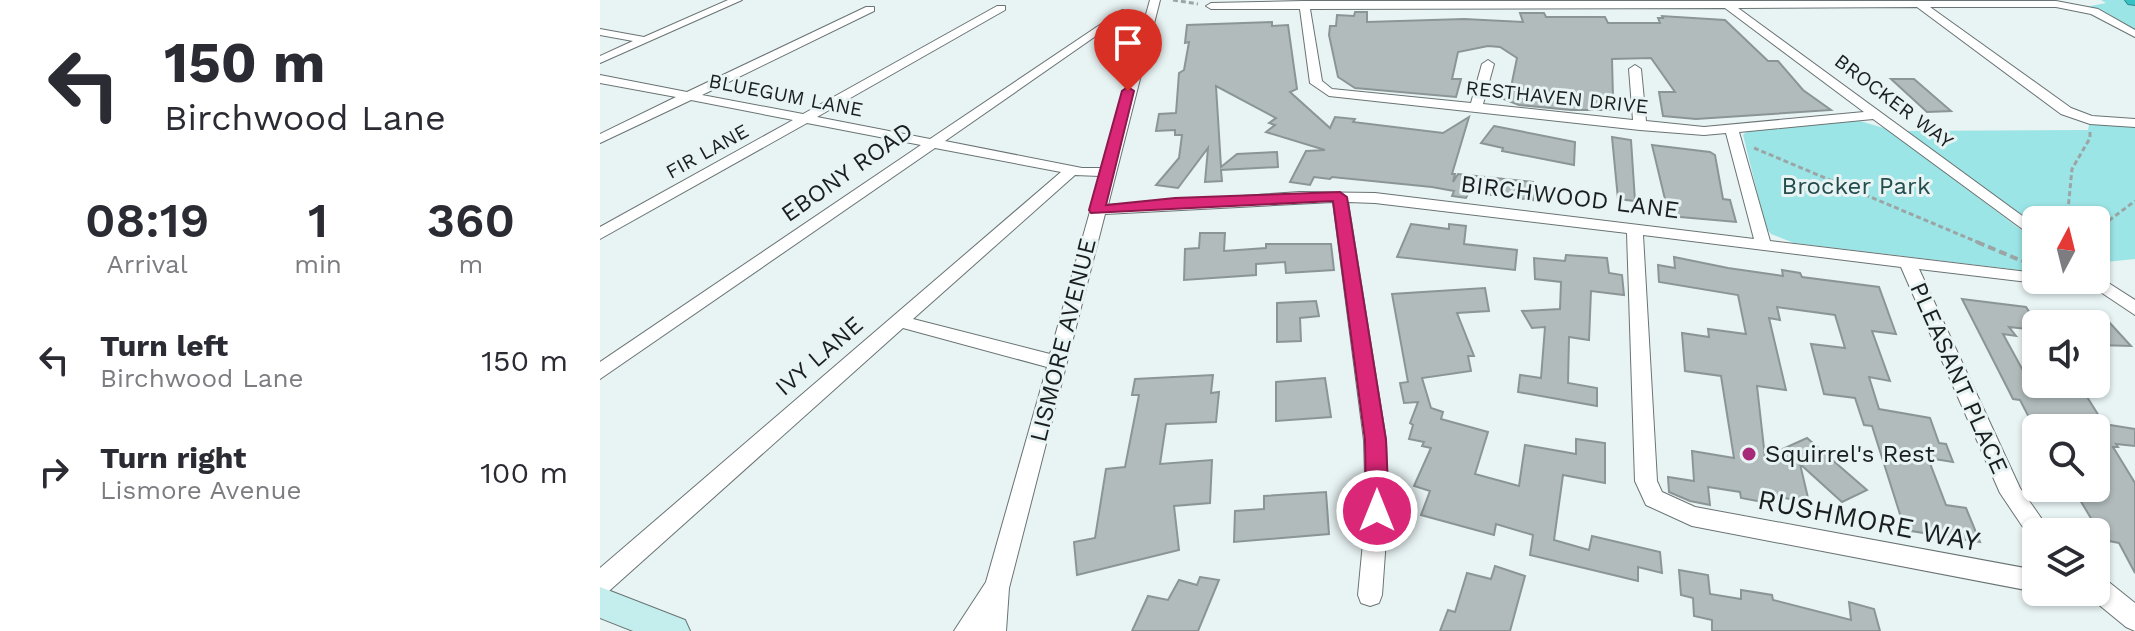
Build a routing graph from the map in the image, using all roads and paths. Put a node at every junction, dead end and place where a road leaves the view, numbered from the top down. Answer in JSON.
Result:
{"nodes":[{"id":1,"x":737,"y":0,"type":"edge"},
{"id":2,"x":1155,"y":0,"type":"edge"},
{"id":3,"x":1173,"y":0,"type":"edge"},
{"id":4,"x":1454,"y":2,"type":"edge"},
{"id":5,"x":1624,"y":2,"type":"edge"},
{"id":6,"x":1939,"y":2,"type":"edge"},
{"id":7,"x":1304,"y":4,"type":"junction"},
{"id":8,"x":1726,"y":4,"type":"junction"},
{"id":9,"x":1919,"y":4,"type":"junction"},
{"id":10,"x":1211,"y":6,"type":"joint"},
{"id":11,"x":1001,"y":8,"type":"dead end"},
{"id":12,"x":870,"y":9,"type":"dead end"},
{"id":13,"x":1122,"y":13,"type":"dead end"},
{"id":14,"x":600,"y":32,"type":"edge"},
{"id":15,"x":2135,"y":34,"type":"edge"},
{"id":16,"x":645,"y":40,"type":"junction"},
{"id":17,"x":600,"y":60,"type":"edge"},
{"id":18,"x":1488,"y":64,"type":"dead end"},
{"id":19,"x":1635,"y":69,"type":"dead end"},
{"id":20,"x":600,"y":79,"type":"edge"},
{"id":21,"x":689,"y":96,"type":"junction"},
{"id":22,"x":1476,"y":108,"type":"junction"},
{"id":23,"x":1876,"y":115,"type":"junction"},
{"id":24,"x":804,"y":119,"type":"junction"},
{"id":25,"x":2090,"y":120,"type":"junction"},
{"id":26,"x":2135,"y":123,"type":"edge"},
{"id":27,"x":1640,"y":126,"type":"junction"},
{"id":28,"x":1734,"y":136,"type":"junction"},
{"id":29,"x":600,"y":139,"type":"edge"},
{"id":30,"x":931,"y":144,"type":"junction"},
{"id":31,"x":1072,"y":170,"type":"junction"},
{"id":32,"x":1107,"y":172,"type":"junction"},
{"id":33,"x":1340,"y":197,"type":"junction"},
{"id":34,"x":2135,"y":201,"type":"edge"},
{"id":35,"x":2068,"y":206,"type":"edge"},
{"id":36,"x":1097,"y":210,"type":"junction"},
{"id":37,"x":2110,"y":220,"type":"edge"},
{"id":38,"x":2022,"y":224,"type":"edge"},
{"id":39,"x":1635,"y":229,"type":"junction"},
{"id":40,"x":600,"y":234,"type":"edge"},
{"id":41,"x":1763,"y":244,"type":"junction"},
{"id":42,"x":2022,"y":261,"type":"dead end"},
{"id":43,"x":1907,"y":262,"type":"junction"},
{"id":44,"x":2022,"y":276,"type":"edge"},
{"id":45,"x":2110,"y":290,"type":"edge"},
{"id":46,"x":2135,"y":309,"type":"edge"},
{"id":47,"x":898,"y":321,"type":"junction"},
{"id":48,"x":1058,"y":363,"type":"junction"},
{"id":49,"x":600,"y":372,"type":"edge"},
{"id":50,"x":2029,"y":518,"type":"edge"},
{"id":51,"x":2022,"y":578,"type":"edge"},
{"id":52,"x":600,"y":583,"type":"edge"},
{"id":53,"x":997,"y":588,"type":"junction"},
{"id":54,"x":1370,"y":595,"type":"dead end"},
{"id":55,"x":2110,"y":598,"type":"edge"},
{"id":56,"x":600,"y":602,"type":"edge"},
{"id":57,"x":2135,"y":619,"type":"edge"},
{"id":58,"x":673,"y":631,"type":"edge"},
{"id":59,"x":967,"y":631,"type":"edge"},
{"id":60,"x":993,"y":631,"type":"edge"}],
"edges":[{"from":1,"to":16,"type":"street"},
{"from":2,"to":32,"type":"street","name":"LISMORE AVENUE"},
{"from":3,"to":10,"type":"path"},
{"from":4,"to":5,"type":"street"},
{"from":4,"to":7,"type":"street"},
{"from":5,"to":8,"type":"street"},
{"from":6,"to":9,"type":"street"},
{"from":6,"to":15,"type":"street"},
{"from":7,"to":10,"type":"street"},
{"from":7,"to":22,"type":"street","name":"RESTHAVEN DRIVE"},
{"from":8,"to":9,"type":"street"},
{"from":8,"to":23,"type":"street","name":"BROCKER WAY"},
{"from":9,"to":25,"type":"street"},
{"from":11,"to":24,"type":"street","name":"FIR LANE"},
{"from":12,"to":21,"type":"street"},
{"from":13,"to":30,"type":"street","name":"EBONY ROAD"},
{"from":14,"to":16,"type":"street"},
{"from":16,"to":17,"type":"street"},
{"from":18,"to":22,"type":"street"},
{"from":19,"to":27,"type":"street"},
{"from":20,"to":21,"type":"street","name":"BLUEGUM LANE"},
{"from":21,"to":24,"type":"street","name":"BLUEGUM LANE"},
{"from":21,"to":29,"type":"street"},
{"from":22,"to":27,"type":"street","name":"RESTHAVEN DRIVE"},
{"from":23,"to":28,"type":"street","name":"RESTHAVEN DRIVE"},
{"from":23,"to":38,"type":"street","name":"BROCKER WAY"},
{"from":24,"to":30,"type":"street","name":"BLUEGUM LANE"},
{"from":24,"to":40,"type":"street","name":"FIR LANE"},
{"from":25,"to":26,"type":"street"},
{"from":25,"to":35,"type":"path"},
{"from":27,"to":28,"type":"street","name":"RESTHAVEN DRIVE"},
{"from":28,"to":41,"type":"street"},
{"from":28,"to":42,"type":"path"},
{"from":30,"to":31,"type":"street","name":"BLUEGUM LANE"},
{"from":30,"to":49,"type":"street","name":"EBONY ROAD"},
{"from":31,"to":32,"type":"street","name":"BLUEGUM LANE"},
{"from":31,"to":47,"type":"street","name":"IVY LANE"},
{"from":32,"to":36,"type":"street","name":"LISMORE AVENUE"},
{"from":33,"to":36,"type":"street","name":"BIRCHWOOD LANE"},
{"from":33,"to":39,"type":"street","name":"BIRCHWOOD LANE"},
{"from":33,"to":54,"type":"street"},
{"from":34,"to":37,"type":"path"},
{"from":36,"to":48,"type":"street","name":"LISMORE AVENUE"},
{"from":39,"to":41,"type":"street","name":"BIRCHWOOD LANE"},
{"from":39,"to":51,"type":"street","name":"RUSHMORE WAY"},
{"from":41,"to":43,"type":"street","name":"BIRCHWOOD LANE"},
{"from":43,"to":44,"type":"street","name":"BIRCHWOOD LANE"},
{"from":43,"to":50,"type":"street","name":"PLEASANT PLACE"},
{"from":45,"to":46,"type":"street"},
{"from":47,"to":48,"type":"street"},
{"from":47,"to":52,"type":"street","name":"IVY LANE"},
{"from":48,"to":53,"type":"street","name":"LISMORE AVENUE"},
{"from":53,"to":59,"type":"street","name":"LISMORE AVENUE"},
{"from":53,"to":60,"type":"street","name":"LISMORE AVENUE"},
{"from":55,"to":57,"type":"street"},
{"from":56,"to":58,"type":"main road"}]}
